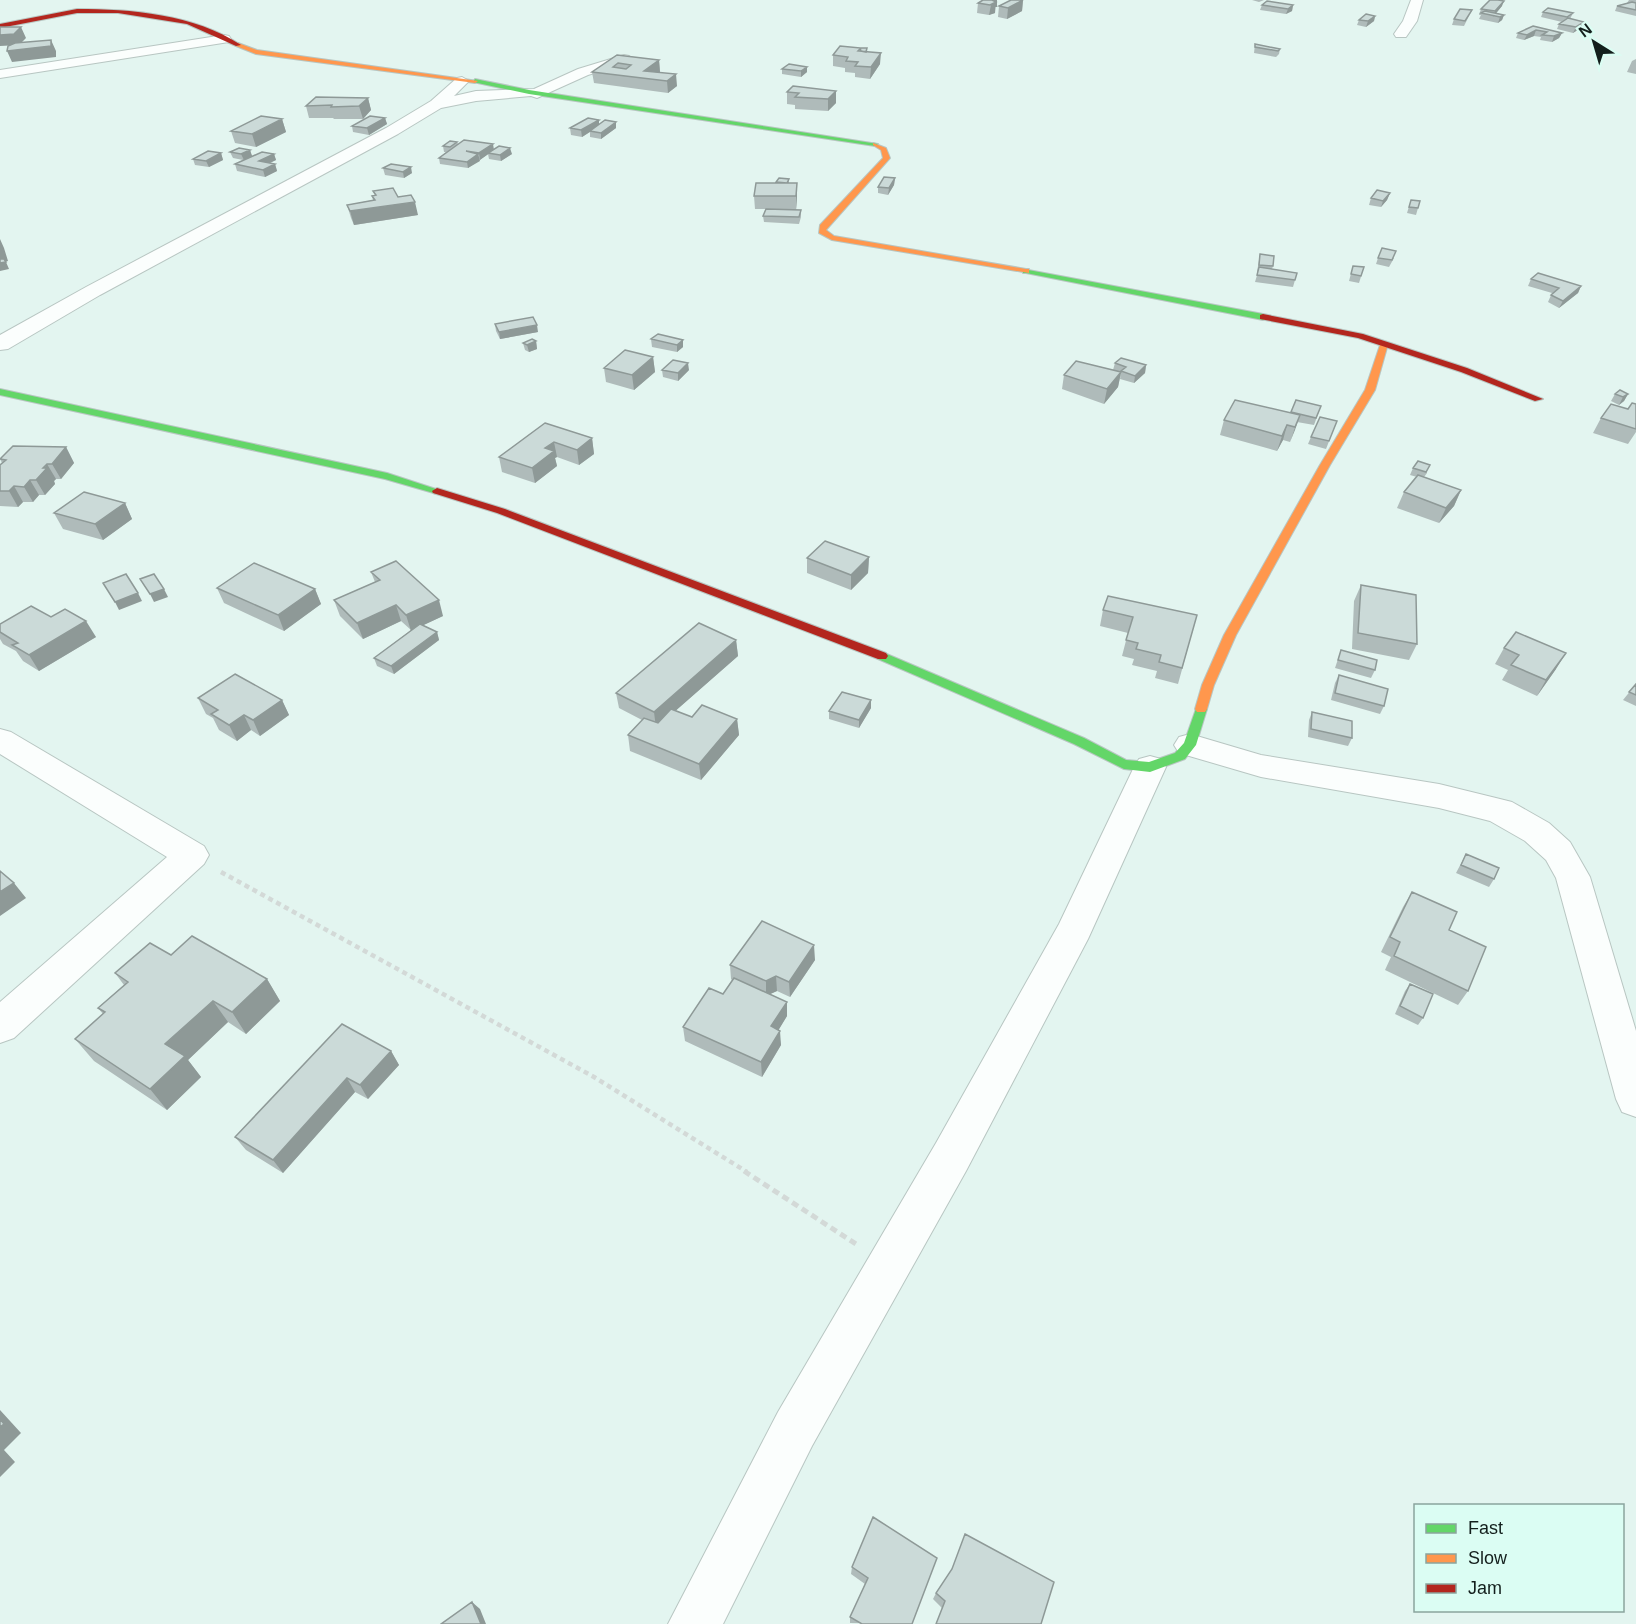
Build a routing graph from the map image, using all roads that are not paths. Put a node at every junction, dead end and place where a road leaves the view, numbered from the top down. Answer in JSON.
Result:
{"nodes":[{"id":1,"x":1417,"y":0,"type":"edge"},
{"id":2,"x":0,"y":26,"type":"edge"},
{"id":3,"x":1401,"y":34,"type":"dead end"},
{"id":4,"x":224,"y":39,"type":"junction"},
{"id":5,"x":624,"y":58,"type":"edge"},
{"id":6,"x":0,"y":74,"type":"edge"},
{"id":7,"x":462,"y":81,"type":"junction"},
{"id":8,"x":533,"y":92,"type":"junction"},
{"id":9,"x":436,"y":104,"type":"junction"},
{"id":10,"x":0,"y":344,"type":"edge"},
{"id":11,"x":1384,"y":344,"type":"junction"},
{"id":12,"x":0,"y":392,"type":"edge"},
{"id":13,"x":1538,"y":399,"type":"dead end"},
{"id":14,"x":0,"y":740,"type":"edge"},
{"id":15,"x":1190,"y":745,"type":"junction"},
{"id":16,"x":1150,"y":767,"type":"junction"},
{"id":17,"x":0,"y":1026,"type":"edge"},
{"id":18,"x":1636,"y":1099,"type":"edge"},
{"id":19,"x":695,"y":1624,"type":"edge"}],
"edges":[{"from":1,"to":3,"type":"street"},
{"from":2,"to":4,"type":"street"},
{"from":4,"to":6,"type":"street"},
{"from":4,"to":7,"type":"street"},
{"from":5,"to":8,"type":"street"},
{"from":7,"to":8,"type":"street"},
{"from":7,"to":9,"type":"street"},
{"from":8,"to":9,"type":"street"},
{"from":8,"to":11,"type":"street"},
{"from":9,"to":10,"type":"street"},
{"from":11,"to":13,"type":"street"},
{"from":11,"to":15,"type":"street"},
{"from":12,"to":16,"type":"street"},
{"from":14,"to":17,"type":"street"},
{"from":15,"to":16,"type":"street"},
{"from":15,"to":18,"type":"street"},
{"from":16,"to":19,"type":"street"}]}
